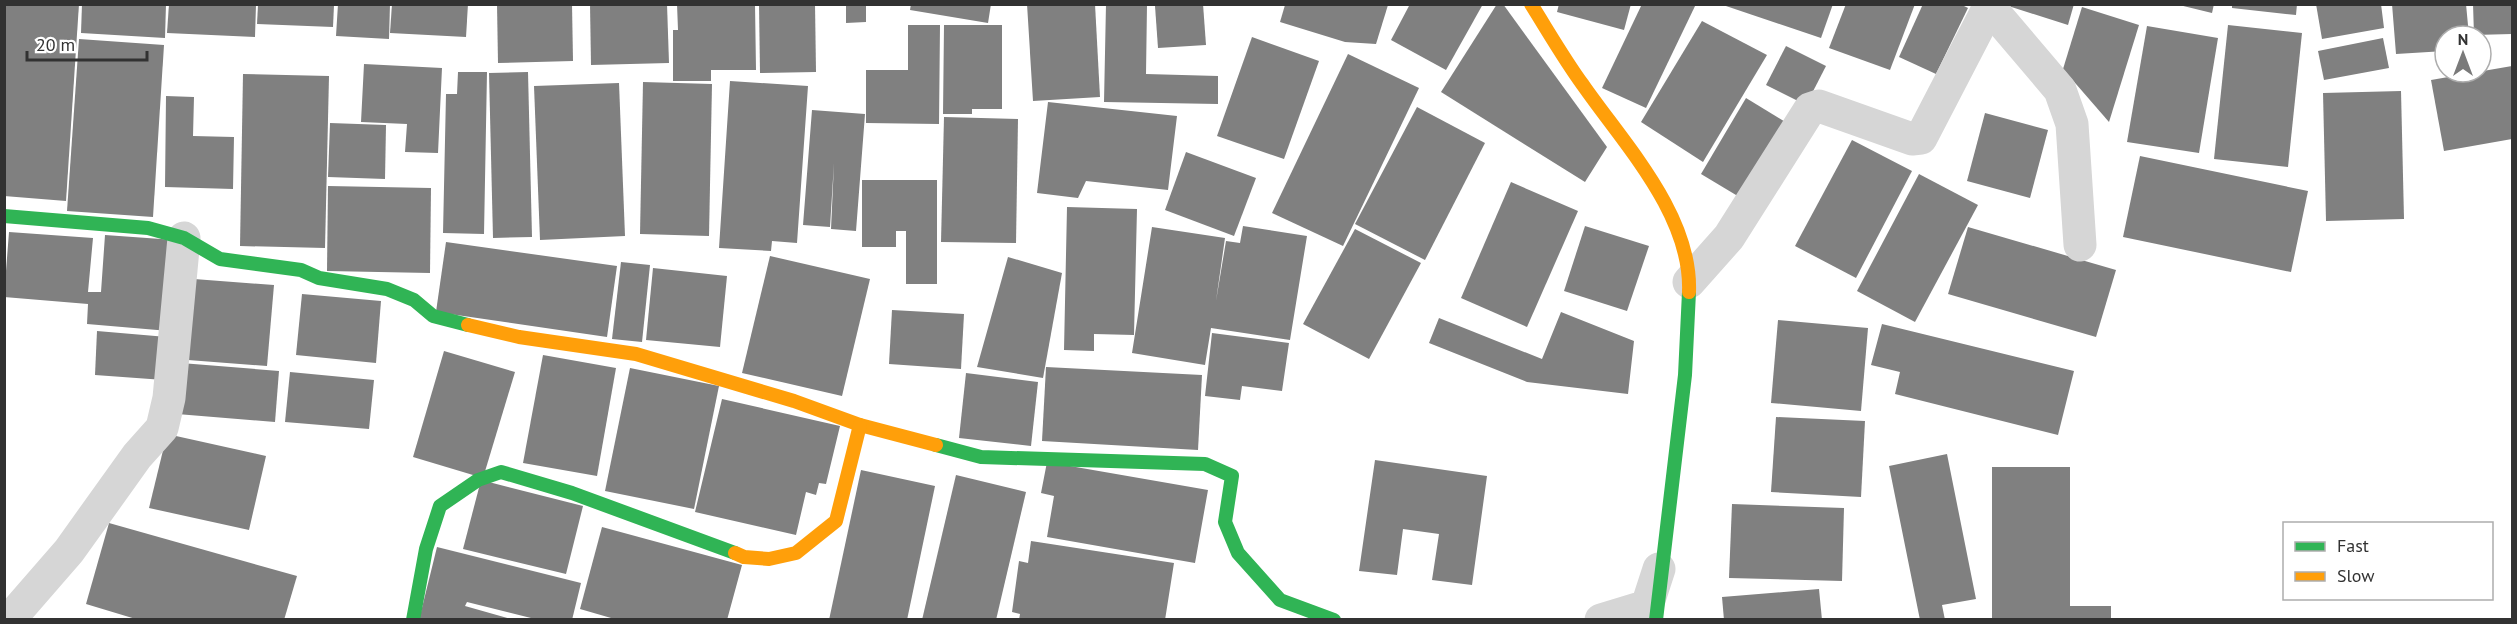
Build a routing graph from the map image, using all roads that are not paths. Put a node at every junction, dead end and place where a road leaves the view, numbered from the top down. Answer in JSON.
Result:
{"nodes":[{"id":1,"x":1531,"y":4,"type":"edge"},
{"id":2,"x":1988,"y":6,"type":"edge"},
{"id":3,"x":4,"y":216,"type":"edge"},
{"id":4,"x":184,"y":238,"type":"junction"},
{"id":5,"x":2080,"y":245,"type":"dead end"},
{"id":6,"x":1689,"y":282,"type":"junction"},
{"id":7,"x":860,"y":425,"type":"junction"},
{"id":8,"x":1667,"y":544,"type":"junction"},
{"id":9,"x":9,"y":620,"type":"edge"},
{"id":10,"x":413,"y":620,"type":"edge"},
{"id":11,"x":1334,"y":620,"type":"edge"},
{"id":12,"x":1601,"y":620,"type":"edge"},
{"id":13,"x":1656,"y":620,"type":"edge"}],
"edges":[{"from":1,"to":6,"type":"street"},
{"from":2,"to":5,"type":"street"},
{"from":2,"to":6,"type":"street"},
{"from":3,"to":4,"type":"street"},
{"from":4,"to":7,"type":"street"},
{"from":4,"to":9,"type":"street"},
{"from":6,"to":8,"type":"street"},
{"from":7,"to":10,"type":"street"},
{"from":7,"to":11,"type":"street"},
{"from":8,"to":12,"type":"street"},
{"from":8,"to":13,"type":"street"}]}
